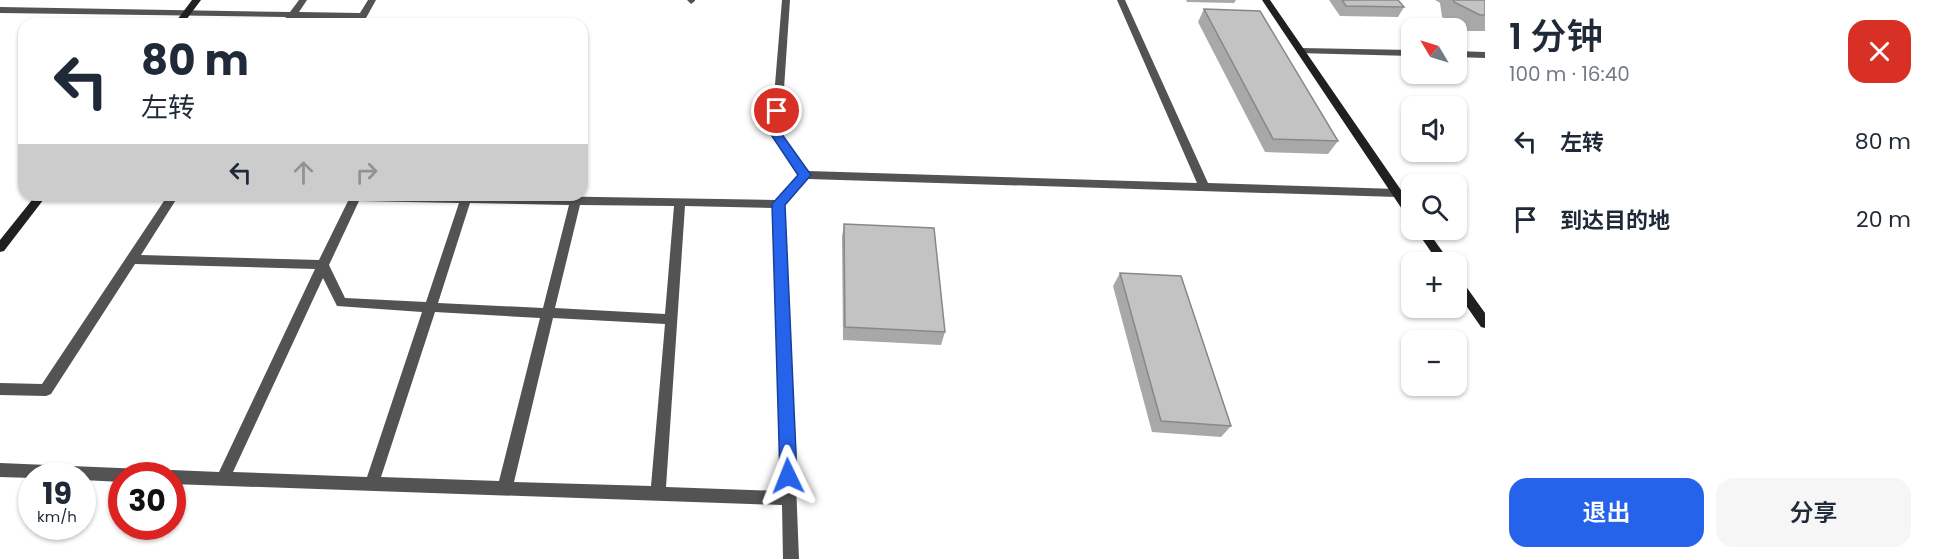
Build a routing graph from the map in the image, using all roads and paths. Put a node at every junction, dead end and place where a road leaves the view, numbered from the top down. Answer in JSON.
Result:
{"nodes":[{"id":1,"x":42,"y":0,"type":"edge"},
{"id":2,"x":197,"y":0,"type":"edge"},
{"id":3,"x":303,"y":0,"type":"edge"},
{"id":4,"x":372,"y":0,"type":"edge"},
{"id":5,"x":786,"y":0,"type":"edge"},
{"id":6,"x":1120,"y":0,"type":"edge"},
{"id":7,"x":1266,"y":0,"type":"edge"},
{"id":8,"x":0,"y":10,"type":"edge"},
{"id":9,"x":30,"y":11,"type":"junction"},
{"id":10,"x":186,"y":14,"type":"junction"},
{"id":11,"x":183,"y":18,"type":"edge"},
{"id":12,"x":255,"y":18,"type":"edge"},
{"id":13,"x":290,"y":18,"type":"edge"},
{"id":14,"x":362,"y":18,"type":"edge"},
{"id":15,"x":1299,"y":51,"type":"junction"},
{"id":16,"x":1401,"y":53,"type":"edge"},
{"id":17,"x":1467,"y":54,"type":"edge"},
{"id":18,"x":1485,"y":55,"type":"edge"},
{"id":19,"x":805,"y":175,"type":"junction"},
{"id":20,"x":1204,"y":187,"type":"junction"},
{"id":21,"x":1397,"y":193,"type":"junction"},
{"id":22,"x":1401,"y":199,"type":"edge"},
{"id":23,"x":37,"y":201,"type":"edge"},
{"id":24,"x":170,"y":201,"type":"edge"},
{"id":25,"x":353,"y":201,"type":"edge"},
{"id":26,"x":465,"y":201,"type":"edge"},
{"id":27,"x":575,"y":201,"type":"joint"},
{"id":28,"x":680,"y":202,"type":"junction"},
{"id":29,"x":779,"y":204,"type":"junction"},
{"id":30,"x":0,"y":248,"type":"edge"},
{"id":31,"x":132,"y":259,"type":"junction"},
{"id":32,"x":323,"y":265,"type":"junction"},
{"id":33,"x":1467,"y":297,"type":"edge"},
{"id":34,"x":430,"y":306,"type":"junction"},
{"id":35,"x":548,"y":312,"type":"junction"},
{"id":36,"x":671,"y":319,"type":"junction"},
{"id":37,"x":1485,"y":323,"type":"edge"},
{"id":38,"x":0,"y":389,"type":"edge"},
{"id":39,"x":0,"y":470,"type":"edge"},
{"id":40,"x":108,"y":475,"type":"edge"},
{"id":41,"x":186,"y":477,"type":"edge"},
{"id":42,"x":223,"y":478,"type":"junction"},
{"id":43,"x":372,"y":483,"type":"junction"},
{"id":44,"x":505,"y":488,"type":"junction"},
{"id":45,"x":658,"y":494,"type":"junction"},
{"id":46,"x":789,"y":498,"type":"junction"},
{"id":47,"x":791,"y":559,"type":"edge"}],
"edges":[{"from":1,"to":9,"type":"street"},
{"from":2,"to":10,"type":"street"},
{"from":3,"to":13,"type":"street"},
{"from":4,"to":14,"type":"street"},
{"from":5,"to":19,"type":"street"},
{"from":6,"to":20,"type":"street"},
{"from":7,"to":15,"type":"street"},
{"from":8,"to":9,"type":"street"},
{"from":9,"to":10,"type":"street"},
{"from":10,"to":11,"type":"street"},
{"from":10,"to":12,"type":"street"},
{"from":15,"to":16,"type":"street"},
{"from":15,"to":21,"type":"street"},
{"from":17,"to":18,"type":"street"},
{"from":19,"to":20,"type":"street"},
{"from":19,"to":29,"type":"street"},
{"from":20,"to":21,"type":"street"},
{"from":21,"to":22,"type":"street"},
{"from":23,"to":30,"type":"street"},
{"from":24,"to":31,"type":"street"},
{"from":25,"to":32,"type":"street"},
{"from":26,"to":34,"type":"street"},
{"from":27,"to":28,"type":"street"},
{"from":27,"to":35,"type":"street"},
{"from":28,"to":29,"type":"street"},
{"from":28,"to":36,"type":"street"},
{"from":29,"to":46,"type":"street"},
{"from":31,"to":32,"type":"street"},
{"from":31,"to":38,"type":"street"},
{"from":32,"to":34,"type":"street"},
{"from":32,"to":42,"type":"street"},
{"from":33,"to":37,"type":"street"},
{"from":34,"to":35,"type":"street"},
{"from":34,"to":43,"type":"street"},
{"from":35,"to":36,"type":"street"},
{"from":35,"to":44,"type":"street"},
{"from":36,"to":45,"type":"street"},
{"from":39,"to":40,"type":"street"},
{"from":41,"to":42,"type":"street"},
{"from":42,"to":43,"type":"street"},
{"from":43,"to":44,"type":"street"},
{"from":44,"to":45,"type":"street"},
{"from":45,"to":46,"type":"street"},
{"from":46,"to":47,"type":"street"}]}
